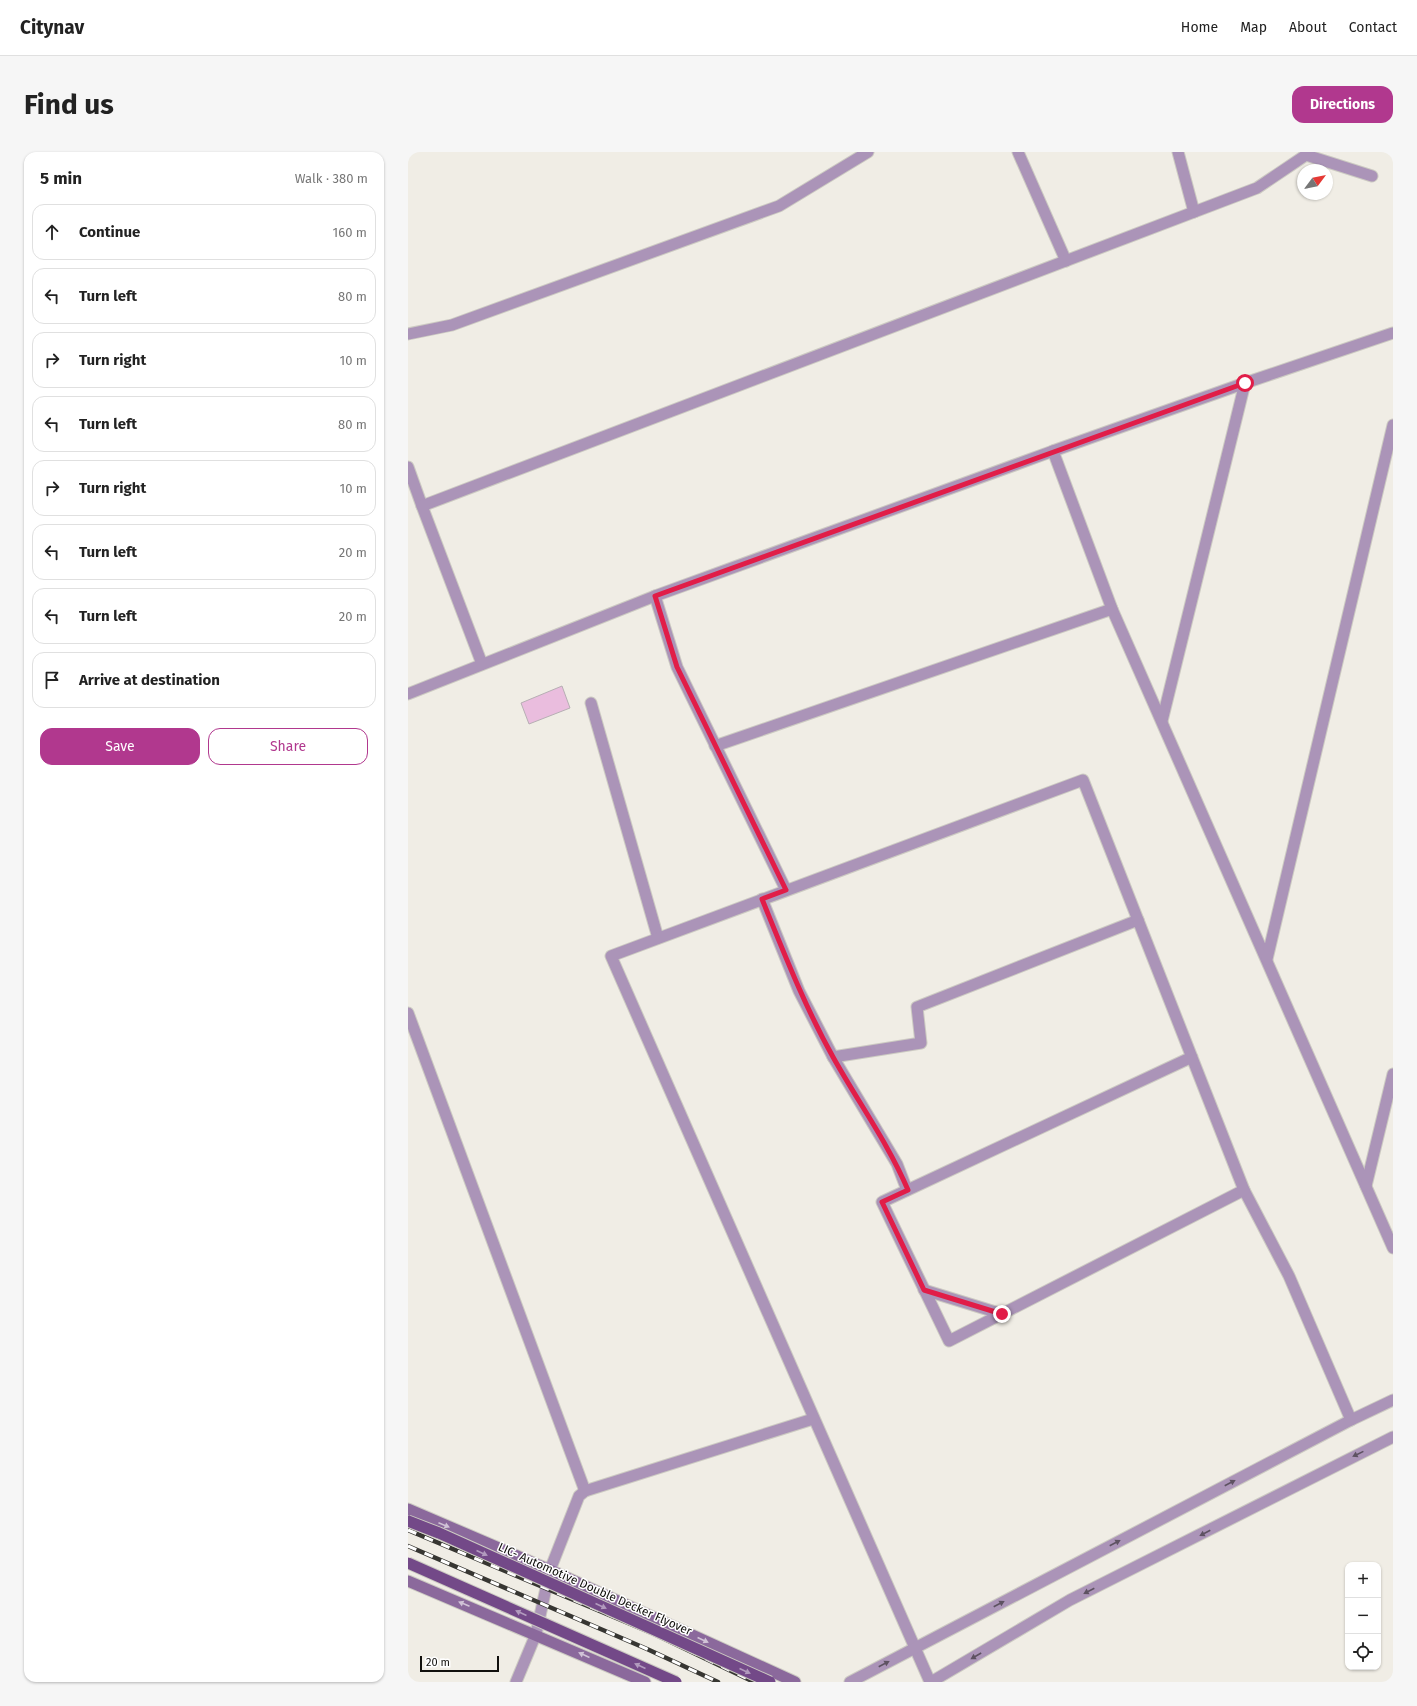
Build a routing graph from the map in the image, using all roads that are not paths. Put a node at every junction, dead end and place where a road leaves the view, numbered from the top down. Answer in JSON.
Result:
{"nodes":[{"id":1,"x":868,"y":152,"type":"edge"},
{"id":2,"x":1018,"y":152,"type":"edge"},
{"id":3,"x":1178,"y":152,"type":"edge"},
{"id":4,"x":1306,"y":153,"type":"edge"},
{"id":5,"x":1372,"y":176,"type":"dead end"},
{"id":6,"x":1194,"y":212,"type":"junction"},
{"id":7,"x":1066,"y":261,"type":"junction"},
{"id":8,"x":1393,"y":333,"type":"edge"},
{"id":9,"x":408,"y":334,"type":"edge"},
{"id":10,"x":1245,"y":383,"type":"junction"},
{"id":11,"x":1393,"y":425,"type":"edge"},
{"id":12,"x":1053,"y":451,"type":"junction"},
{"id":13,"x":408,"y":467,"type":"edge"},
{"id":14,"x":422,"y":506,"type":"junction"},
{"id":15,"x":655,"y":596,"type":"junction"},
{"id":16,"x":1112,"y":609,"type":"junction"},
{"id":17,"x":482,"y":664,"type":"junction"},
{"id":18,"x":408,"y":694,"type":"edge"},
{"id":19,"x":590,"y":703,"type":"dead end"},
{"id":20,"x":1162,"y":721,"type":"junction"},
{"id":21,"x":716,"y":746,"type":"junction"},
{"id":22,"x":786,"y":890,"type":"junction"},
{"id":23,"x":762,"y":899,"type":"junction"},
{"id":24,"x":1138,"y":920,"type":"junction"},
{"id":25,"x":658,"y":938,"type":"junction"},
{"id":26,"x":1267,"y":959,"type":"junction"},
{"id":27,"x":408,"y":1013,"type":"edge"},
{"id":28,"x":833,"y":1057,"type":"junction"},
{"id":29,"x":1192,"y":1057,"type":"junction"},
{"id":30,"x":1393,"y":1074,"type":"edge"},
{"id":31,"x":1366,"y":1186,"type":"junction"},
{"id":32,"x":908,"y":1190,"type":"junction"},
{"id":33,"x":1244,"y":1190,"type":"junction"},
{"id":34,"x":1393,"y":1248,"type":"edge"},
{"id":35,"x":924,"y":1290,"type":"junction"},
{"id":36,"x":1002,"y":1314,"type":"junction"},
{"id":37,"x":1393,"y":1400,"type":"edge"},
{"id":38,"x":813,"y":1419,"type":"junction"},
{"id":39,"x":1351,"y":1420,"type":"junction"},
{"id":40,"x":1393,"y":1437,"type":"edge"},
{"id":41,"x":584,"y":1491,"type":"junction"},
{"id":42,"x":408,"y":1509,"type":"edge"},
{"id":43,"x":408,"y":1521,"type":"edge"},
{"id":44,"x":408,"y":1563,"type":"edge"},
{"id":45,"x":550,"y":1570,"type":"junction"},
{"id":46,"x":408,"y":1581,"type":"edge"},
{"id":47,"x":536,"y":1634,"type":"junction"},
{"id":48,"x":914,"y":1648,"type":"junction"},
{"id":49,"x":516,"y":1682,"type":"edge"},
{"id":50,"x":645,"y":1682,"type":"edge"},
{"id":51,"x":676,"y":1682,"type":"edge"},
{"id":52,"x":770,"y":1682,"type":"edge"},
{"id":53,"x":795,"y":1682,"type":"edge"},
{"id":54,"x":850,"y":1682,"type":"edge"},
{"id":55,"x":930,"y":1682,"type":"edge"}],
"edges":[{"from":1,"to":9,"type":"street"},
{"from":2,"to":7,"type":"street"},
{"from":3,"to":6,"type":"street"},
{"from":4,"to":5,"type":"street"},
{"from":4,"to":6,"type":"street"},
{"from":6,"to":7,"type":"street"},
{"from":7,"to":14,"type":"street"},
{"from":8,"to":10,"type":"street"},
{"from":10,"to":12,"type":"street"},
{"from":10,"to":20,"type":"street"},
{"from":11,"to":26,"type":"street"},
{"from":12,"to":15,"type":"street"},
{"from":12,"to":16,"type":"street"},
{"from":13,"to":14,"type":"street"},
{"from":14,"to":17,"type":"street"},
{"from":15,"to":17,"type":"street"},
{"from":15,"to":21,"type":"street"},
{"from":16,"to":20,"type":"street"},
{"from":16,"to":21,"type":"street"},
{"from":17,"to":18,"type":"street"},
{"from":19,"to":25,"type":"street"},
{"from":20,"to":26,"type":"street"},
{"from":21,"to":22,"type":"street"},
{"from":22,"to":23,"type":"street"},
{"from":22,"to":24,"type":"street"},
{"from":23,"to":25,"type":"street"},
{"from":23,"to":28,"type":"street"},
{"from":24,"to":28,"type":"street"},
{"from":24,"to":29,"type":"street"},
{"from":25,"to":38,"type":"street"},
{"from":26,"to":31,"type":"street"},
{"from":27,"to":41,"type":"street"},
{"from":28,"to":32,"type":"street"},
{"from":29,"to":32,"type":"street"},
{"from":29,"to":33,"type":"street"},
{"from":30,"to":31,"type":"street"},
{"from":31,"to":34,"type":"street"},
{"from":32,"to":35,"type":"street"},
{"from":33,"to":36,"type":"street"},
{"from":33,"to":39,"type":"street"},
{"from":35,"to":36,"type":"street"},
{"from":35,"to":36,"type":"street"},
{"from":37,"to":39,"type":"street"},
{"from":38,"to":41,"type":"street"},
{"from":38,"to":48,"type":"street"},
{"from":48,"to":39,"type":"street","one_way":true},
{"from":40,"to":55,"type":"street","one_way":true},
{"from":41,"to":45,"type":"street"},
{"from":42,"to":45,"type":"main road","one_way":true},
{"from":43,"to":52,"type":"main road","name":"LIC- Automotive Double Decker Flyover","one_way":true,"bridge":true},
{"from":51,"to":44,"type":"main road","one_way":true,"bridge":true},
{"from":45,"to":47,"type":"street"},
{"from":45,"to":53,"type":"main road","one_way":true},
{"from":47,"to":46,"type":"main road","one_way":true},
{"from":47,"to":49,"type":"street"},
{"from":50,"to":47,"type":"main road","one_way":true},
{"from":54,"to":48,"type":"street","one_way":true},
{"from":48,"to":55,"type":"street"}]}
